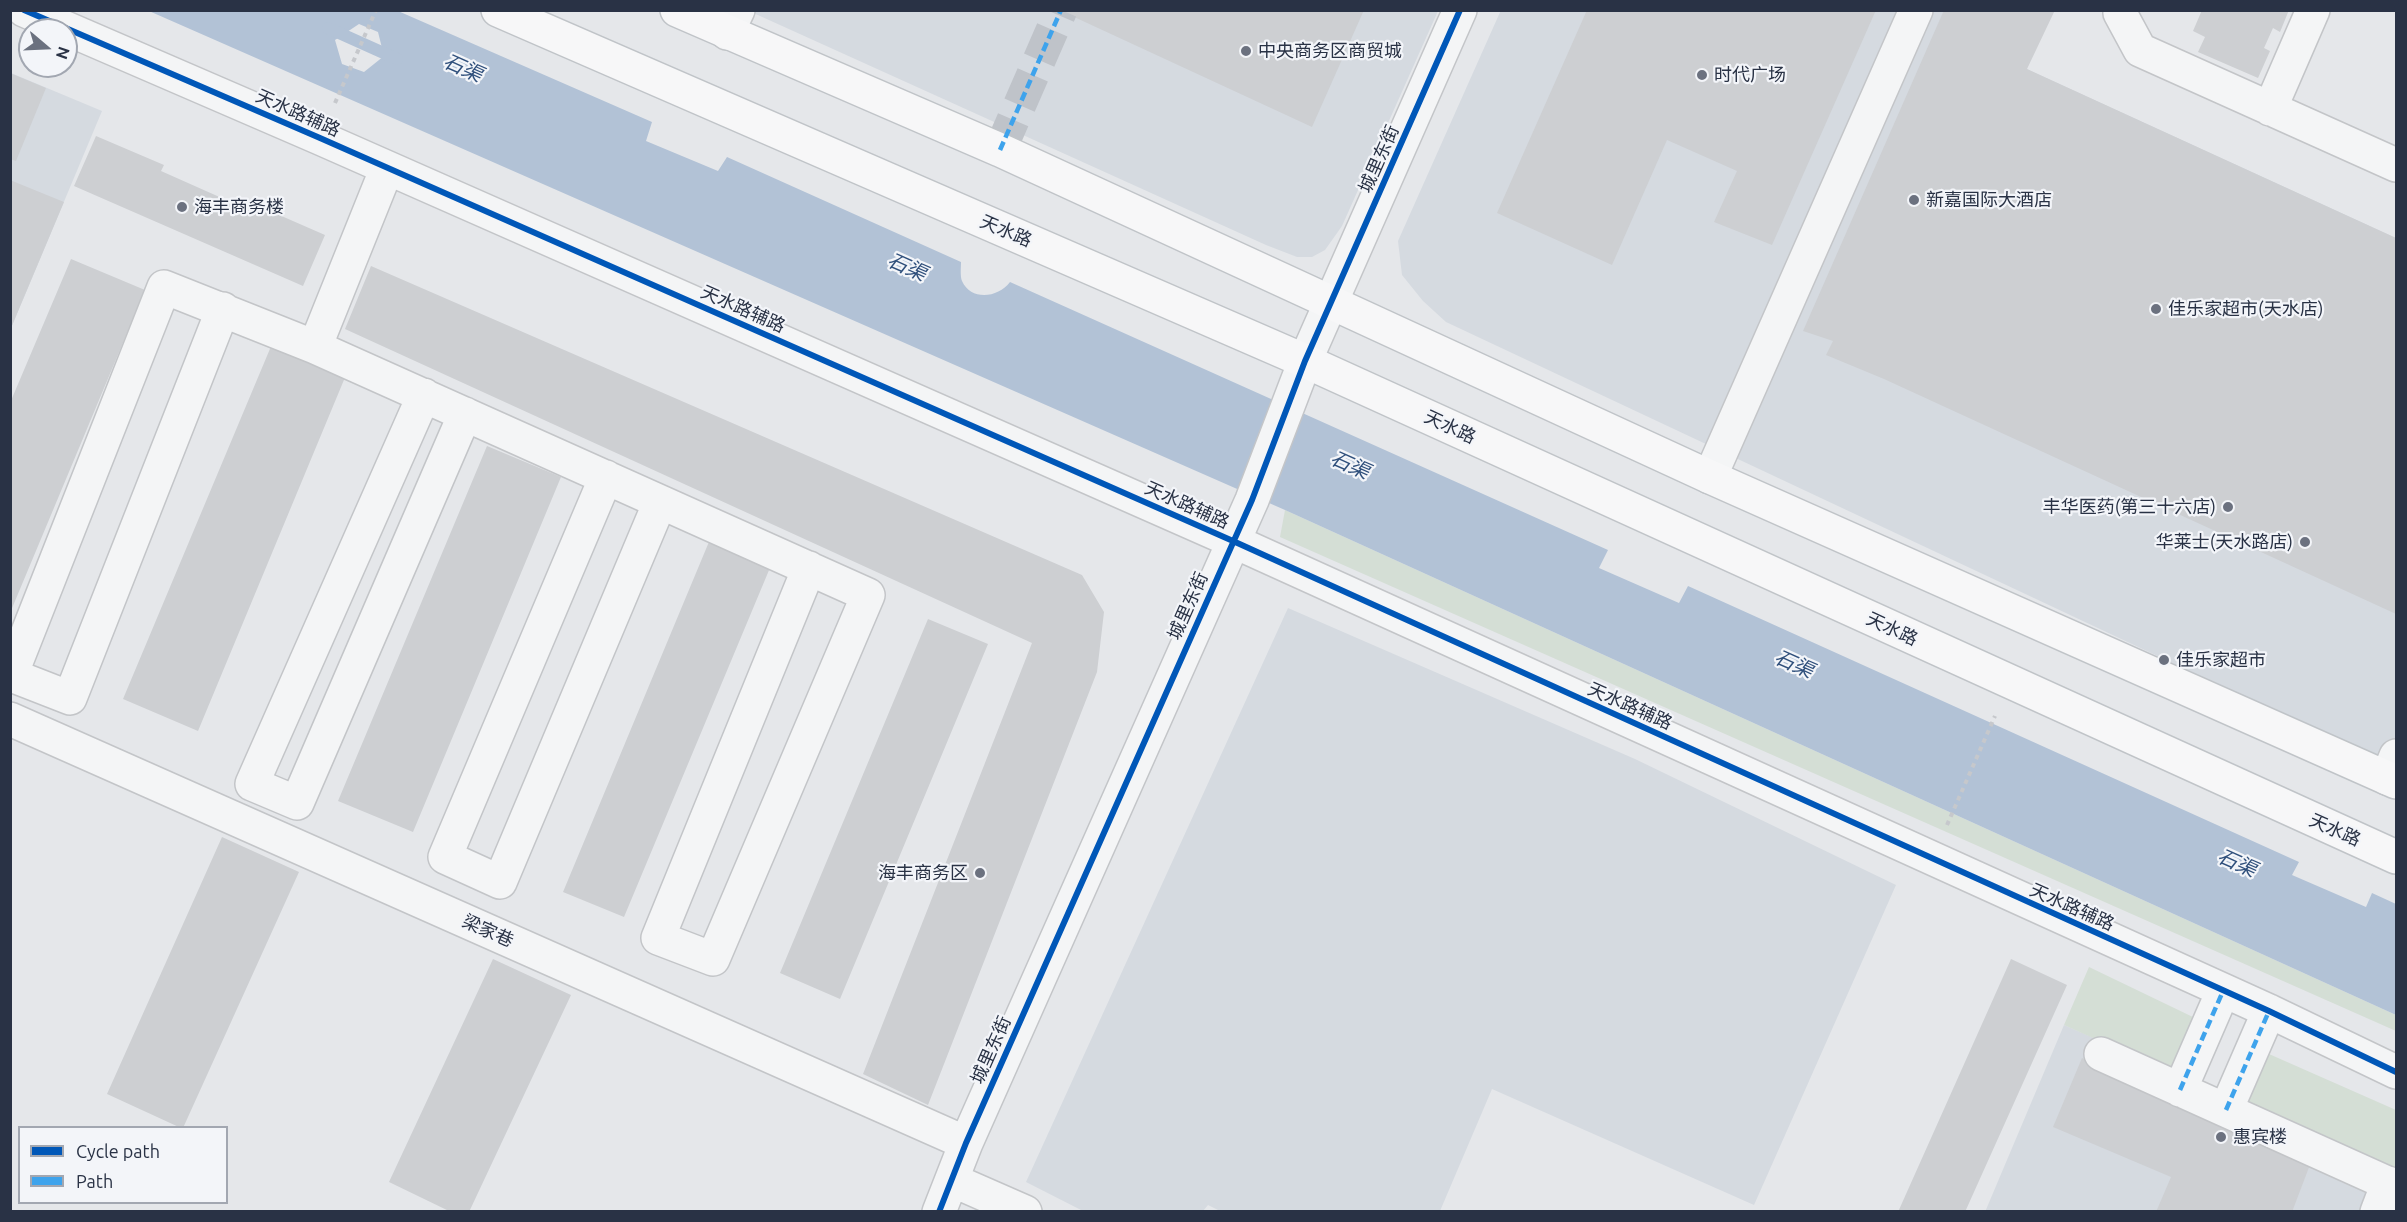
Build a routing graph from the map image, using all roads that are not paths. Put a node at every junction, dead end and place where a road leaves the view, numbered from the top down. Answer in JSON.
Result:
{"nodes":[{"id":1,"x":24,"y":10,"type":"edge"},
{"id":2,"x":498,"y":10,"type":"edge"},
{"id":3,"x":677,"y":10,"type":"edge"},
{"id":4,"x":1460,"y":10,"type":"edge"},
{"id":5,"x":1916,"y":10,"type":"edge"},
{"id":6,"x":2121,"y":10,"type":"edge"},
{"id":7,"x":2313,"y":10,"type":"edge"},
{"id":8,"x":732,"y":22,"type":"edge"},
{"id":9,"x":2270,"y":109,"type":"junction"},
{"id":10,"x":2397,"y":165,"type":"edge"},
{"id":11,"x":387,"y":168,"type":"junction"},
{"id":12,"x":1332,"y":304,"type":"junction"},
{"id":13,"x":224,"y":309,"type":"junction"},
{"id":14,"x":315,"y":347,"type":"junction"},
{"id":15,"x":1305,"y":361,"type":"junction"},
{"id":16,"x":424,"y":395,"type":"junction"},
{"id":17,"x":465,"y":414,"type":"junction"},
{"id":18,"x":606,"y":477,"type":"junction"},
{"id":19,"x":1710,"y":477,"type":"junction"},
{"id":20,"x":660,"y":501,"type":"junction"},
{"id":21,"x":1233,"y":541,"type":"junction"},
{"id":22,"x":809,"y":568,"type":"junction"},
{"id":23,"x":10,"y":719,"type":"edge"},
{"id":24,"x":2393,"y":772,"type":"edge"},
{"id":25,"x":2397,"y":857,"type":"edge"},
{"id":26,"x":2223,"y":991,"type":"junction"},
{"id":27,"x":2269,"y":1011,"type":"junction"},
{"id":28,"x":2102,"y":1054,"type":"dead end"},
{"id":29,"x":2397,"y":1072,"type":"edge"},
{"id":30,"x":2180,"y":1089,"type":"junction"},
{"id":31,"x":2226,"y":1110,"type":"junction"},
{"id":32,"x":966,"y":1143,"type":"junction"},
{"id":33,"x":952,"y":1180,"type":"junction"},
{"id":34,"x":2387,"y":1194,"type":"edge"},
{"id":35,"x":939,"y":1212,"type":"edge"},
{"id":36,"x":1025,"y":1212,"type":"edge"}],
"edges":[{"from":1,"to":11,"type":"street","name":"天水路辅路"},
{"from":2,"to":15,"type":"main road","name":"天水路"},
{"from":3,"to":8,"type":"main road"},
{"from":4,"to":12,"type":"street","name":"城里东街"},
{"from":5,"to":19,"type":"street"},
{"from":6,"to":9,"type":"street"},
{"from":7,"to":9,"type":"street"},
{"from":8,"to":12,"type":"main road"},
{"from":9,"to":10,"type":"street"},
{"from":11,"to":14,"type":"street"},
{"from":11,"to":21,"type":"street","name":"天水路辅路"},
{"from":12,"to":15,"type":"street","name":"城里东街"},
{"from":12,"to":19,"type":"main road"},
{"from":13,"to":13,"type":"street"},
{"from":13,"to":14,"type":"street"},
{"from":14,"to":16,"type":"street"},
{"from":15,"to":21,"type":"street","name":"城里东街"},
{"from":15,"to":25,"type":"main road","name":"天水路"},
{"from":16,"to":17,"type":"street"},
{"from":16,"to":17,"type":"street"},
{"from":17,"to":18,"type":"street"},
{"from":18,"to":20,"type":"street"},
{"from":18,"to":20,"type":"street"},
{"from":19,"to":24,"type":"main road"},
{"from":20,"to":22,"type":"street"},
{"from":21,"to":26,"type":"street","name":"天水路辅路"},
{"from":21,"to":32,"type":"street","name":"城里东街"},
{"from":22,"to":22,"type":"street"},
{"from":23,"to":32,"type":"street","name":"梁家巷"},
{"from":26,"to":27,"type":"street","name":"天水路辅路"},
{"from":26,"to":30,"type":"street"},
{"from":27,"to":29,"type":"street","name":"天水路辅路"},
{"from":27,"to":31,"type":"street"},
{"from":28,"to":30,"type":"street"},
{"from":30,"to":31,"type":"street"},
{"from":31,"to":34,"type":"street"},
{"from":32,"to":33,"type":"street","name":"城里东街"},
{"from":33,"to":35,"type":"street","name":"城里东街"},
{"from":33,"to":36,"type":"street"}]}
